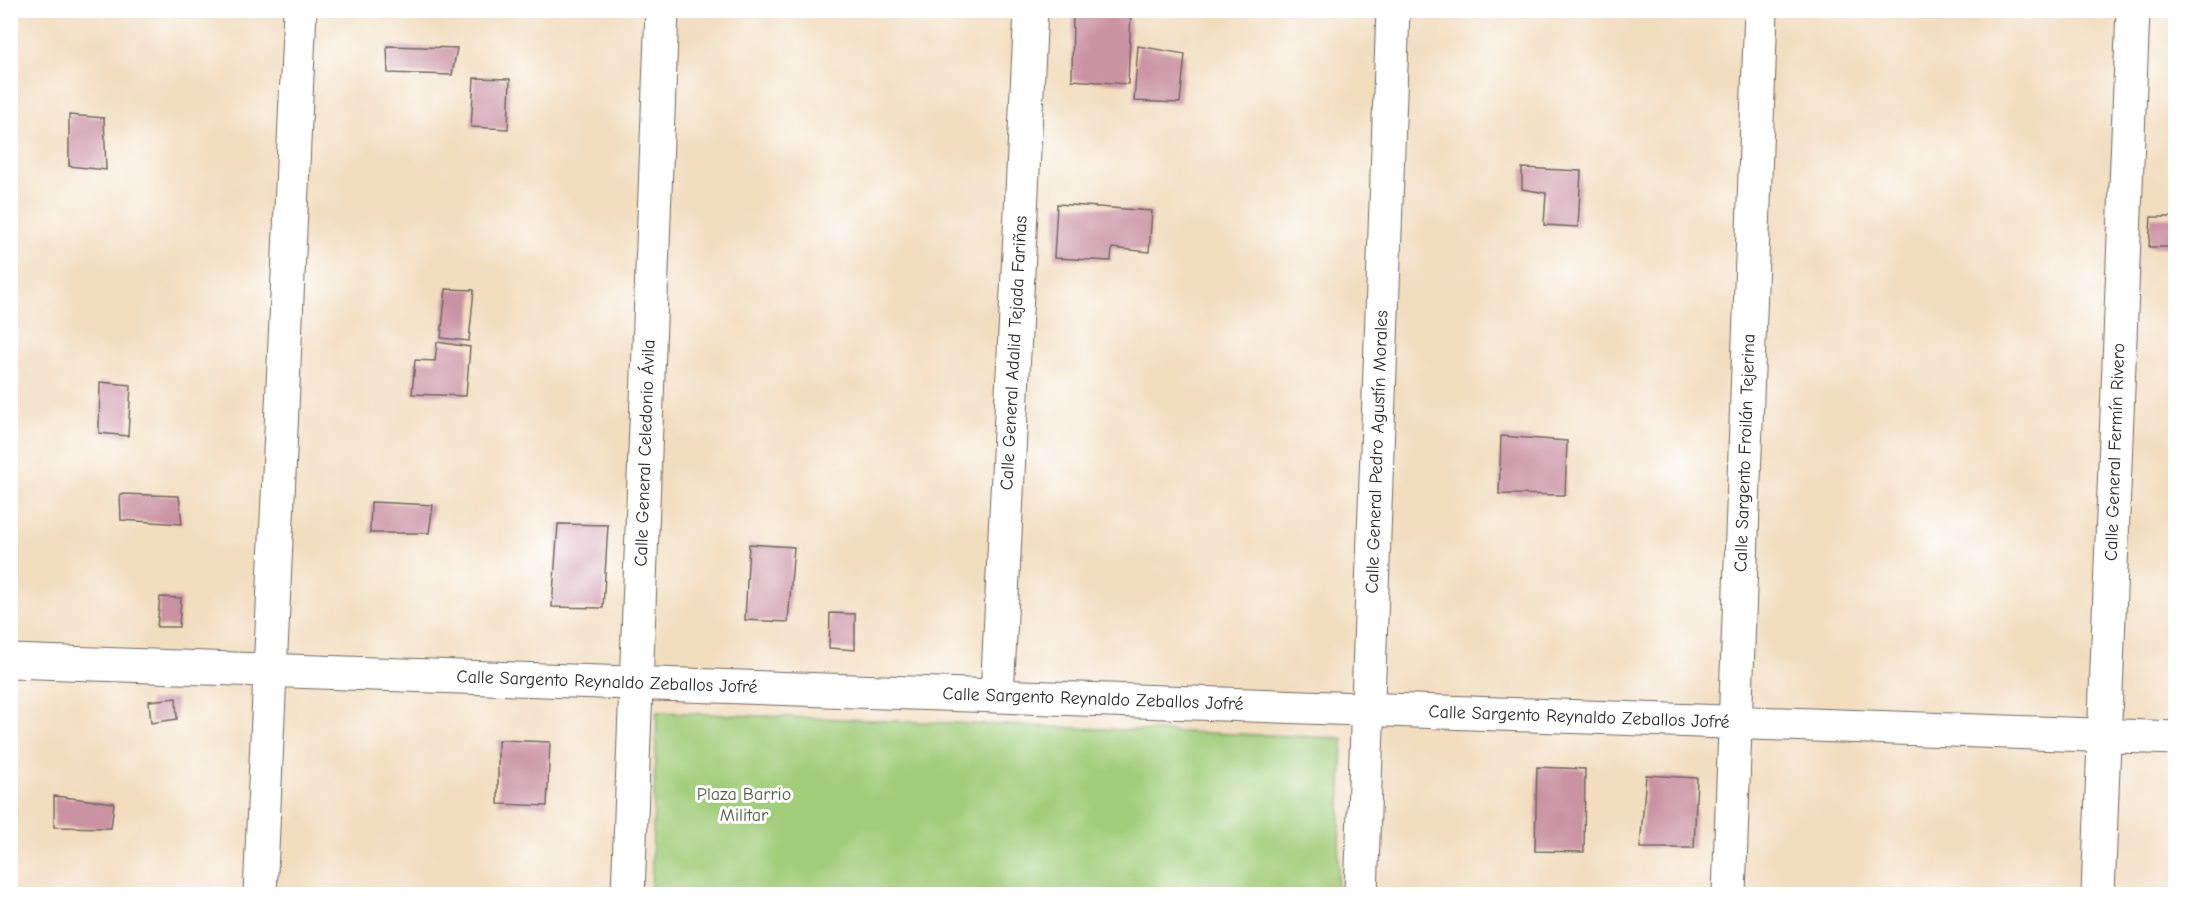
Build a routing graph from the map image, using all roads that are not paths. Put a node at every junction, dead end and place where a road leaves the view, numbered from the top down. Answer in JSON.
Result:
{"nodes":[{"id":1,"x":300,"y":10,"type":"edge"},
{"id":2,"x":662,"y":10,"type":"edge"},
{"id":3,"x":1030,"y":10,"type":"edge"},
{"id":4,"x":1393,"y":10,"type":"edge"},
{"id":5,"x":1761,"y":10,"type":"edge"},
{"id":6,"x":2133,"y":10,"type":"edge"},
{"id":7,"x":10,"y":661,"type":"edge"},
{"id":8,"x":270,"y":670,"type":"junction"},
{"id":9,"x":636,"y":683,"type":"junction"},
{"id":10,"x":998,"y":696,"type":"junction"},
{"id":11,"x":1367,"y":709,"type":"junction"},
{"id":12,"x":1736,"y":722,"type":"junction"},
{"id":13,"x":2104,"y":735,"type":"junction"},
{"id":14,"x":2175,"y":738,"type":"edge"},
{"id":15,"x":260,"y":894,"type":"edge"},
{"id":16,"x":628,"y":894,"type":"edge"},
{"id":17,"x":1360,"y":894,"type":"edge"},
{"id":18,"x":1729,"y":894,"type":"edge"},
{"id":19,"x":2098,"y":894,"type":"edge"}],
"edges":[{"from":1,"to":8,"type":"street"},
{"from":2,"to":9,"type":"street","name":"Calle General Celedonio Ávila"},
{"from":3,"to":10,"type":"street","name":"Calle General Adalid Tejada Fariñas"},
{"from":4,"to":11,"type":"street","name":"Calle General Pedro Agustín Morales"},
{"from":5,"to":12,"type":"street","name":"Calle Sargento Froilán Tejerina"},
{"from":6,"to":13,"type":"street","name":"Calle General Fermín Rivero"},
{"from":7,"to":8,"type":"street","name":"Calle Sargento Reynaldo Zeballos Jofré"},
{"from":8,"to":9,"type":"street","name":"Calle Sargento Reynaldo Zeballos Jofré"},
{"from":8,"to":15,"type":"street"},
{"from":9,"to":10,"type":"street","name":"Calle Sargento Reynaldo Zeballos Jofré"},
{"from":9,"to":16,"type":"street","name":"Calle General Celedonio Ávila"},
{"from":10,"to":11,"type":"street","name":"Calle Sargento Reynaldo Zeballos Jofré"},
{"from":11,"to":12,"type":"street","name":"Calle Sargento Reynaldo Zeballos Jofré"},
{"from":11,"to":17,"type":"street","name":"Calle General Pedro Agustín Morales"},
{"from":12,"to":13,"type":"street","name":"Calle Sargento Reynaldo Zeballos Jofré"},
{"from":12,"to":18,"type":"street","name":"Calle Sargento Froilán Tejerina"},
{"from":13,"to":14,"type":"street","name":"Calle Sargento Reynaldo Zeballos Jofré"},
{"from":13,"to":19,"type":"street","name":"Calle General Fermín Rivero"}]}
